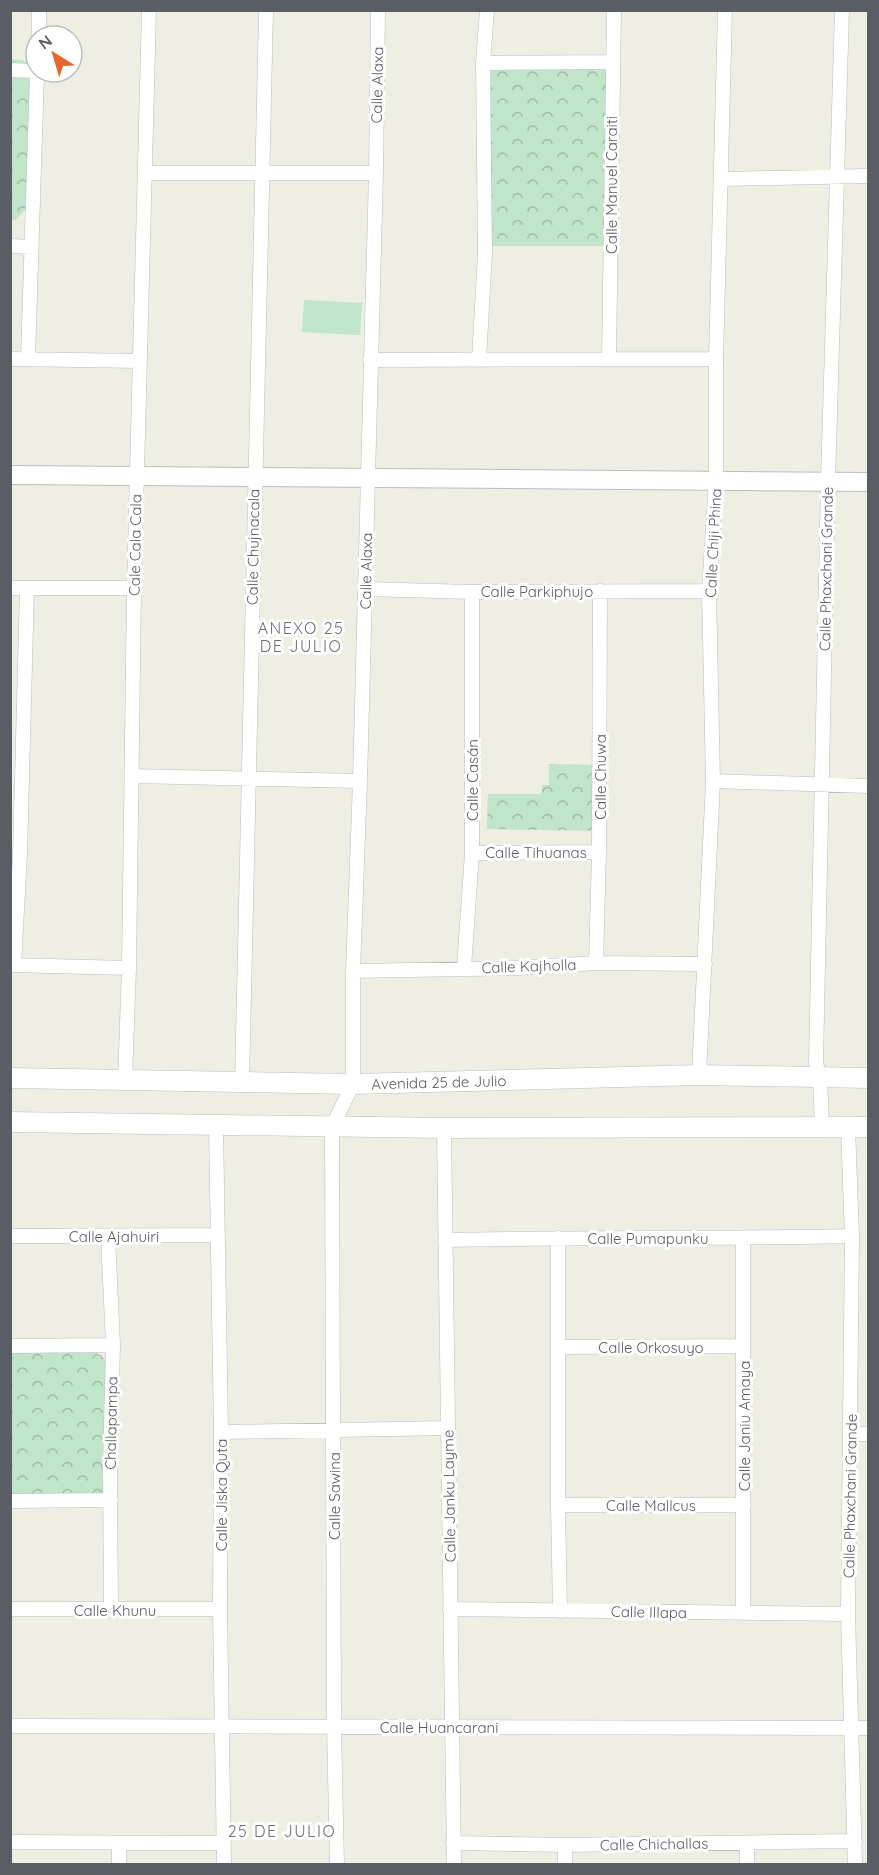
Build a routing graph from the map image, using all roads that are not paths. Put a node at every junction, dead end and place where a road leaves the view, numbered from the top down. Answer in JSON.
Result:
{"nodes":[{"id":1,"x":149,"y":10,"type":"edge"},
{"id":2,"x":266,"y":10,"type":"edge"},
{"id":3,"x":378,"y":10,"type":"edge"},
{"id":4,"x":487,"y":10,"type":"edge"},
{"id":5,"x":614,"y":10,"type":"edge"},
{"id":6,"x":725,"y":10,"type":"edge"},
{"id":7,"x":842,"y":10,"type":"edge"},
{"id":8,"x":612,"y":62,"type":"junction"},
{"id":9,"x":483,"y":63,"type":"junction"},
{"id":10,"x":37,"y":84,"type":"edge"},
{"id":11,"x":376,"y":172,"type":"junction"},
{"id":12,"x":145,"y":173,"type":"junction"},
{"id":13,"x":261,"y":173,"type":"junction"},
{"id":14,"x":838,"y":176,"type":"junction"},
{"id":15,"x":868,"y":176,"type":"edge"},
{"id":16,"x":721,"y":179,"type":"junction"},
{"id":17,"x":10,"y":246,"type":"edge"},
{"id":18,"x":32,"y":247,"type":"junction"},
{"id":19,"x":10,"y":359,"type":"edge"},
{"id":20,"x":28,"y":359,"type":"junction"},
{"id":21,"x":609,"y":359,"type":"junction"},
{"id":22,"x":716,"y":359,"type":"junction"},
{"id":23,"x":370,"y":360,"type":"junction"},
{"id":24,"x":479,"y":360,"type":"junction"},
{"id":25,"x":140,"y":361,"type":"junction"},
{"id":26,"x":10,"y":475,"type":"edge"},
{"id":27,"x":137,"y":476,"type":"junction"},
{"id":28,"x":255,"y":477,"type":"junction"},
{"id":29,"x":368,"y":478,"type":"junction"},
{"id":30,"x":716,"y":480,"type":"junction"},
{"id":31,"x":828,"y":481,"type":"junction"},
{"id":32,"x":868,"y":482,"type":"edge"},
{"id":33,"x":10,"y":588,"type":"edge"},
{"id":34,"x":27,"y":588,"type":"junction"},
{"id":35,"x":134,"y":588,"type":"junction"},
{"id":36,"x":365,"y":589,"type":"junction"},
{"id":37,"x":600,"y":591,"type":"junction"},
{"id":38,"x":709,"y":591,"type":"junction"},
{"id":39,"x":472,"y":592,"type":"junction"},
{"id":40,"x":17,"y":696,"type":"edge"},
{"id":41,"x":132,"y":776,"type":"junction"},
{"id":42,"x":247,"y":779,"type":"junction"},
{"id":43,"x":360,"y":780,"type":"junction"},
{"id":44,"x":713,"y":782,"type":"junction"},
{"id":45,"x":823,"y":784,"type":"junction"},
{"id":46,"x":868,"y":786,"type":"edge"},
{"id":47,"x":599,"y":852,"type":"junction"},
{"id":48,"x":16,"y":853,"type":"edge"},
{"id":49,"x":472,"y":853,"type":"junction"},
{"id":50,"x":596,"y":963,"type":"junction"},
{"id":51,"x":705,"y":964,"type":"junction"},
{"id":52,"x":12,"y":965,"type":"edge"},
{"id":53,"x":129,"y":968,"type":"junction"},
{"id":54,"x":464,"y":968,"type":"junction"},
{"id":55,"x":353,"y":971,"type":"junction"},
{"id":56,"x":699,"y":1075,"type":"junction"},
{"id":57,"x":10,"y":1078,"type":"edge"},
{"id":58,"x":820,"y":1078,"type":"junction"},
{"id":59,"x":868,"y":1078,"type":"edge"},
{"id":60,"x":125,"y":1080,"type":"junction"},
{"id":61,"x":242,"y":1083,"type":"junction"},
{"id":62,"x":353,"y":1084,"type":"junction"},
{"id":63,"x":10,"y":1122,"type":"edge"},
{"id":64,"x":216,"y":1126,"type":"junction"},
{"id":65,"x":822,"y":1126,"type":"junction"},
{"id":66,"x":332,"y":1127,"type":"junction"},
{"id":67,"x":849,"y":1127,"type":"junction"},
{"id":68,"x":868,"y":1127,"type":"edge"},
{"id":69,"x":444,"y":1128,"type":"junction"},
{"id":70,"x":218,"y":1235,"type":"junction"},
{"id":71,"x":10,"y":1236,"type":"edge"},
{"id":72,"x":108,"y":1236,"type":"junction"},
{"id":73,"x":852,"y":1236,"type":"junction"},
{"id":74,"x":558,"y":1238,"type":"junction"},
{"id":75,"x":742,"y":1238,"type":"junction"},
{"id":76,"x":445,"y":1240,"type":"junction"},
{"id":77,"x":113,"y":1345,"type":"junction"},
{"id":78,"x":10,"y":1346,"type":"edge"},
{"id":79,"x":743,"y":1346,"type":"junction"},
{"id":80,"x":558,"y":1347,"type":"junction"},
{"id":81,"x":448,"y":1428,"type":"junction"},
{"id":82,"x":333,"y":1431,"type":"junction"},
{"id":83,"x":221,"y":1432,"type":"junction"},
{"id":84,"x":851,"y":1434,"type":"junction"},
{"id":85,"x":868,"y":1434,"type":"edge"},
{"id":86,"x":111,"y":1500,"type":"junction"},
{"id":87,"x":10,"y":1501,"type":"edge"},
{"id":88,"x":558,"y":1505,"type":"junction"},
{"id":89,"x":744,"y":1505,"type":"junction"},
{"id":90,"x":10,"y":1609,"type":"edge"},
{"id":91,"x":220,"y":1609,"type":"junction"},
{"id":92,"x":450,"y":1609,"type":"junction"},
{"id":93,"x":111,"y":1610,"type":"junction"},
{"id":94,"x":560,"y":1611,"type":"junction"},
{"id":95,"x":743,"y":1613,"type":"junction"},
{"id":96,"x":848,"y":1614,"type":"junction"},
{"id":97,"x":10,"y":1726,"type":"edge"},
{"id":98,"x":222,"y":1727,"type":"junction"},
{"id":99,"x":334,"y":1727,"type":"junction"},
{"id":100,"x":452,"y":1727,"type":"junction"},
{"id":101,"x":850,"y":1728,"type":"junction"},
{"id":102,"x":868,"y":1728,"type":"edge"},
{"id":103,"x":855,"y":1841,"type":"junction"},
{"id":104,"x":10,"y":1842,"type":"edge"},
{"id":105,"x":453,"y":1843,"type":"junction"},
{"id":106,"x":747,"y":1843,"type":"junction"},
{"id":107,"x":119,"y":1844,"type":"junction"},
{"id":108,"x":224,"y":1844,"type":"junction"},
{"id":109,"x":565,"y":1845,"type":"junction"},
{"id":110,"x":119,"y":1864,"type":"edge"},
{"id":111,"x":224,"y":1864,"type":"edge"},
{"id":112,"x":337,"y":1864,"type":"edge"},
{"id":113,"x":454,"y":1864,"type":"edge"},
{"id":114,"x":565,"y":1864,"type":"edge"},
{"id":115,"x":747,"y":1864,"type":"edge"},
{"id":116,"x":855,"y":1864,"type":"edge"}],
"edges":[{"from":1,"to":12,"type":"street","name":"Cale Cala Cala"},
{"from":2,"to":13,"type":"street","name":"Calle Chujnacala"},
{"from":3,"to":11,"type":"street","name":"Calle Alaxa"},
{"from":4,"to":9,"type":"street"},
{"from":5,"to":8,"type":"street","name":"Calle Manuel Caraiti"},
{"from":6,"to":16,"type":"street","name":"Calle Chiji Phina"},
{"from":7,"to":14,"type":"street","name":"Calle Phaxchani Grande"},
{"from":8,"to":9,"type":"street"},
{"from":8,"to":21,"type":"street","name":"Calle Manuel Caraiti"},
{"from":9,"to":24,"type":"street"},
{"from":10,"to":18,"type":"street"},
{"from":11,"to":13,"type":"street"},
{"from":11,"to":23,"type":"street","name":"Calle Alaxa"},
{"from":12,"to":13,"type":"street"},
{"from":12,"to":25,"type":"street","name":"Cale Cala Cala"},
{"from":13,"to":28,"type":"street","name":"Calle Chujnacala"},
{"from":14,"to":15,"type":"street"},
{"from":14,"to":16,"type":"street"},
{"from":14,"to":31,"type":"street","name":"Calle Phaxchani Grande"},
{"from":16,"to":22,"type":"street","name":"Calle Chiji Phina"},
{"from":17,"to":18,"type":"street"},
{"from":18,"to":20,"type":"street"},
{"from":19,"to":20,"type":"street"},
{"from":20,"to":25,"type":"street"},
{"from":21,"to":22,"type":"street"},
{"from":21,"to":24,"type":"street"},
{"from":22,"to":30,"type":"street","name":"Calle Chiji Phina"},
{"from":23,"to":24,"type":"street"},
{"from":23,"to":29,"type":"street","name":"Calle Alaxa"},
{"from":25,"to":27,"type":"street","name":"Cale Cala Cala"},
{"from":26,"to":27,"type":"street"},
{"from":27,"to":28,"type":"street"},
{"from":27,"to":35,"type":"street","name":"Cale Cala Cala"},
{"from":28,"to":29,"type":"street"},
{"from":28,"to":42,"type":"street","name":"Calle Chujnacala"},
{"from":29,"to":30,"type":"street"},
{"from":29,"to":36,"type":"street","name":"Calle Alaxa"},
{"from":30,"to":31,"type":"street"},
{"from":30,"to":38,"type":"street","name":"Calle Chiji Phina"},
{"from":31,"to":32,"type":"street"},
{"from":31,"to":45,"type":"street","name":"Calle Phaxchani Grande"},
{"from":33,"to":34,"type":"street"},
{"from":34,"to":35,"type":"street"},
{"from":34,"to":40,"type":"street"},
{"from":35,"to":41,"type":"street","name":"Cale Cala Cala"},
{"from":36,"to":39,"type":"street","name":"Calle Parkiphujo"},
{"from":36,"to":43,"type":"street","name":"Calle Alaxa"},
{"from":37,"to":38,"type":"street","name":"Calle Parkiphujo"},
{"from":37,"to":39,"type":"street","name":"Calle Parkiphujo"},
{"from":37,"to":47,"type":"street","name":"Calle Chuwa"},
{"from":38,"to":44,"type":"street","name":"Calle Chiji Phina"},
{"from":39,"to":49,"type":"street","name":"Calle Casán"},
{"from":40,"to":48,"type":"street"},
{"from":41,"to":42,"type":"street"},
{"from":41,"to":53,"type":"street","name":"Cale Cala Cala"},
{"from":42,"to":43,"type":"street"},
{"from":42,"to":61,"type":"street","name":"Calle Chujnacala"},
{"from":43,"to":55,"type":"street","name":"Calle Alaxa"},
{"from":44,"to":45,"type":"street"},
{"from":44,"to":51,"type":"street","name":"Calle Chiji Phina"},
{"from":45,"to":46,"type":"street"},
{"from":45,"to":58,"type":"street","name":"Calle Phaxchani Grande"},
{"from":47,"to":49,"type":"street","name":"Calle Tihuanas"},
{"from":47,"to":50,"type":"street","name":"Calle Chuwa"},
{"from":48,"to":52,"type":"street"},
{"from":49,"to":54,"type":"street","name":"Calle Casán"},
{"from":50,"to":51,"type":"street","name":"Calle Kajholla"},
{"from":50,"to":54,"type":"street","name":"Calle Kajholla"},
{"from":51,"to":56,"type":"street","name":"Calle Chiji Phina"},
{"from":52,"to":53,"type":"street"},
{"from":53,"to":60,"type":"street","name":"Cale Cala Cala"},
{"from":54,"to":55,"type":"street","name":"Calle Kajholla"},
{"from":55,"to":62,"type":"street","name":"Calle Alaxa"},
{"from":56,"to":58,"type":"main road","name":"Avenida 25 de Julio"},
{"from":56,"to":62,"type":"main road","name":"Avenida 25 de Julio"},
{"from":57,"to":60,"type":"main road","name":"Avenida 25 de Julio"},
{"from":58,"to":59,"type":"main road","name":"Avenida 25 de Julio"},
{"from":58,"to":65,"type":"street","name":"Calle Phaxchani Grande"},
{"from":60,"to":61,"type":"main road","name":"Avenida 25 de Julio"},
{"from":61,"to":62,"type":"main road","name":"Avenida 25 de Julio"},
{"from":62,"to":66,"type":"street","name":"Calle Alaxa"},
{"from":63,"to":64,"type":"main road"},
{"from":64,"to":66,"type":"main road"},
{"from":64,"to":70,"type":"street","name":"Calle Jiska Quta"},
{"from":65,"to":67,"type":"main road"},
{"from":65,"to":69,"type":"main road"},
{"from":66,"to":69,"type":"main road"},
{"from":66,"to":82,"type":"street","name":"Calle Sawina"},
{"from":67,"to":68,"type":"main road"},
{"from":67,"to":73,"type":"street","name":"Calle Phaxchani Grande"},
{"from":69,"to":76,"type":"street","name":"Calle Janku Layme"},
{"from":70,"to":72,"type":"street","name":"Calle Ajahuiri"},
{"from":70,"to":83,"type":"street","name":"Calle Jiska Quta"},
{"from":71,"to":72,"type":"street","name":"Calle Ajahuiri"},
{"from":72,"to":77,"type":"street","name":"Challapampa"},
{"from":73,"to":75,"type":"street","name":"Calle Pumapunku"},
{"from":73,"to":84,"type":"street","name":"Calle Phaxchani Grande"},
{"from":74,"to":75,"type":"street","name":"Calle Pumapunku"},
{"from":74,"to":76,"type":"street","name":"Calle Pumapunku"},
{"from":74,"to":80,"type":"street"},
{"from":75,"to":79,"type":"street","name":"Calle Janiu Amaya"},
{"from":76,"to":81,"type":"street","name":"Calle Janku Layme"},
{"from":77,"to":78,"type":"street"},
{"from":77,"to":86,"type":"street","name":"Challapampa"},
{"from":79,"to":80,"type":"street","name":"Calle Orkosuyo"},
{"from":79,"to":89,"type":"street","name":"Calle Janiu Amaya"},
{"from":80,"to":88,"type":"street"},
{"from":81,"to":82,"type":"street"},
{"from":81,"to":92,"type":"street","name":"Calle Janku Layme"},
{"from":82,"to":83,"type":"street"},
{"from":82,"to":99,"type":"street","name":"Calle Sawina"},
{"from":83,"to":91,"type":"street","name":"Calle Jiska Quta"},
{"from":84,"to":85,"type":"street"},
{"from":84,"to":96,"type":"street","name":"Calle Phaxchani Grande"},
{"from":86,"to":87,"type":"street"},
{"from":86,"to":93,"type":"street","name":"Challapampa"},
{"from":88,"to":89,"type":"street","name":"Calle Mallcus"},
{"from":88,"to":94,"type":"street"},
{"from":89,"to":95,"type":"street","name":"Calle Janiu Amaya"},
{"from":90,"to":93,"type":"street","name":"Calle Khunu"},
{"from":91,"to":93,"type":"street","name":"Calle Khunu"},
{"from":91,"to":98,"type":"street","name":"Calle Jiska Quta"},
{"from":92,"to":94,"type":"street","name":"Calle Illapa"},
{"from":92,"to":100,"type":"street","name":"Calle Janku Layme"},
{"from":94,"to":95,"type":"street","name":"Calle Illapa"},
{"from":95,"to":96,"type":"street","name":"Calle Illapa"},
{"from":96,"to":101,"type":"street","name":"Calle Phaxchani Grande"},
{"from":97,"to":98,"type":"street","name":"Calle Huancarani"},
{"from":98,"to":99,"type":"street","name":"Calle Huancarani"},
{"from":98,"to":108,"type":"street","name":"Calle Jiska Quta"},
{"from":99,"to":100,"type":"street","name":"Calle Huancarani"},
{"from":99,"to":112,"type":"street","name":"Calle Sawina"},
{"from":100,"to":101,"type":"street","name":"Calle Huancarani"},
{"from":100,"to":105,"type":"street","name":"Calle Janku Layme"},
{"from":101,"to":102,"type":"street","name":"Calle Huancarani"},
{"from":101,"to":103,"type":"street","name":"Calle Phaxchani Grande"},
{"from":103,"to":106,"type":"street","name":"Calle Chichallas"},
{"from":103,"to":116,"type":"street","name":"Calle Phaxchani Grande"},
{"from":104,"to":107,"type":"street"},
{"from":105,"to":109,"type":"street","name":"Calle Chichallas"},
{"from":105,"to":113,"type":"street","name":"Calle Janku Layme"},
{"from":106,"to":109,"type":"street","name":"Calle Chichallas"},
{"from":106,"to":115,"type":"street"},
{"from":107,"to":108,"type":"street"},
{"from":107,"to":110,"type":"street"},
{"from":108,"to":111,"type":"street","name":"Calle Jiska Quta"},
{"from":109,"to":114,"type":"street"}]}
